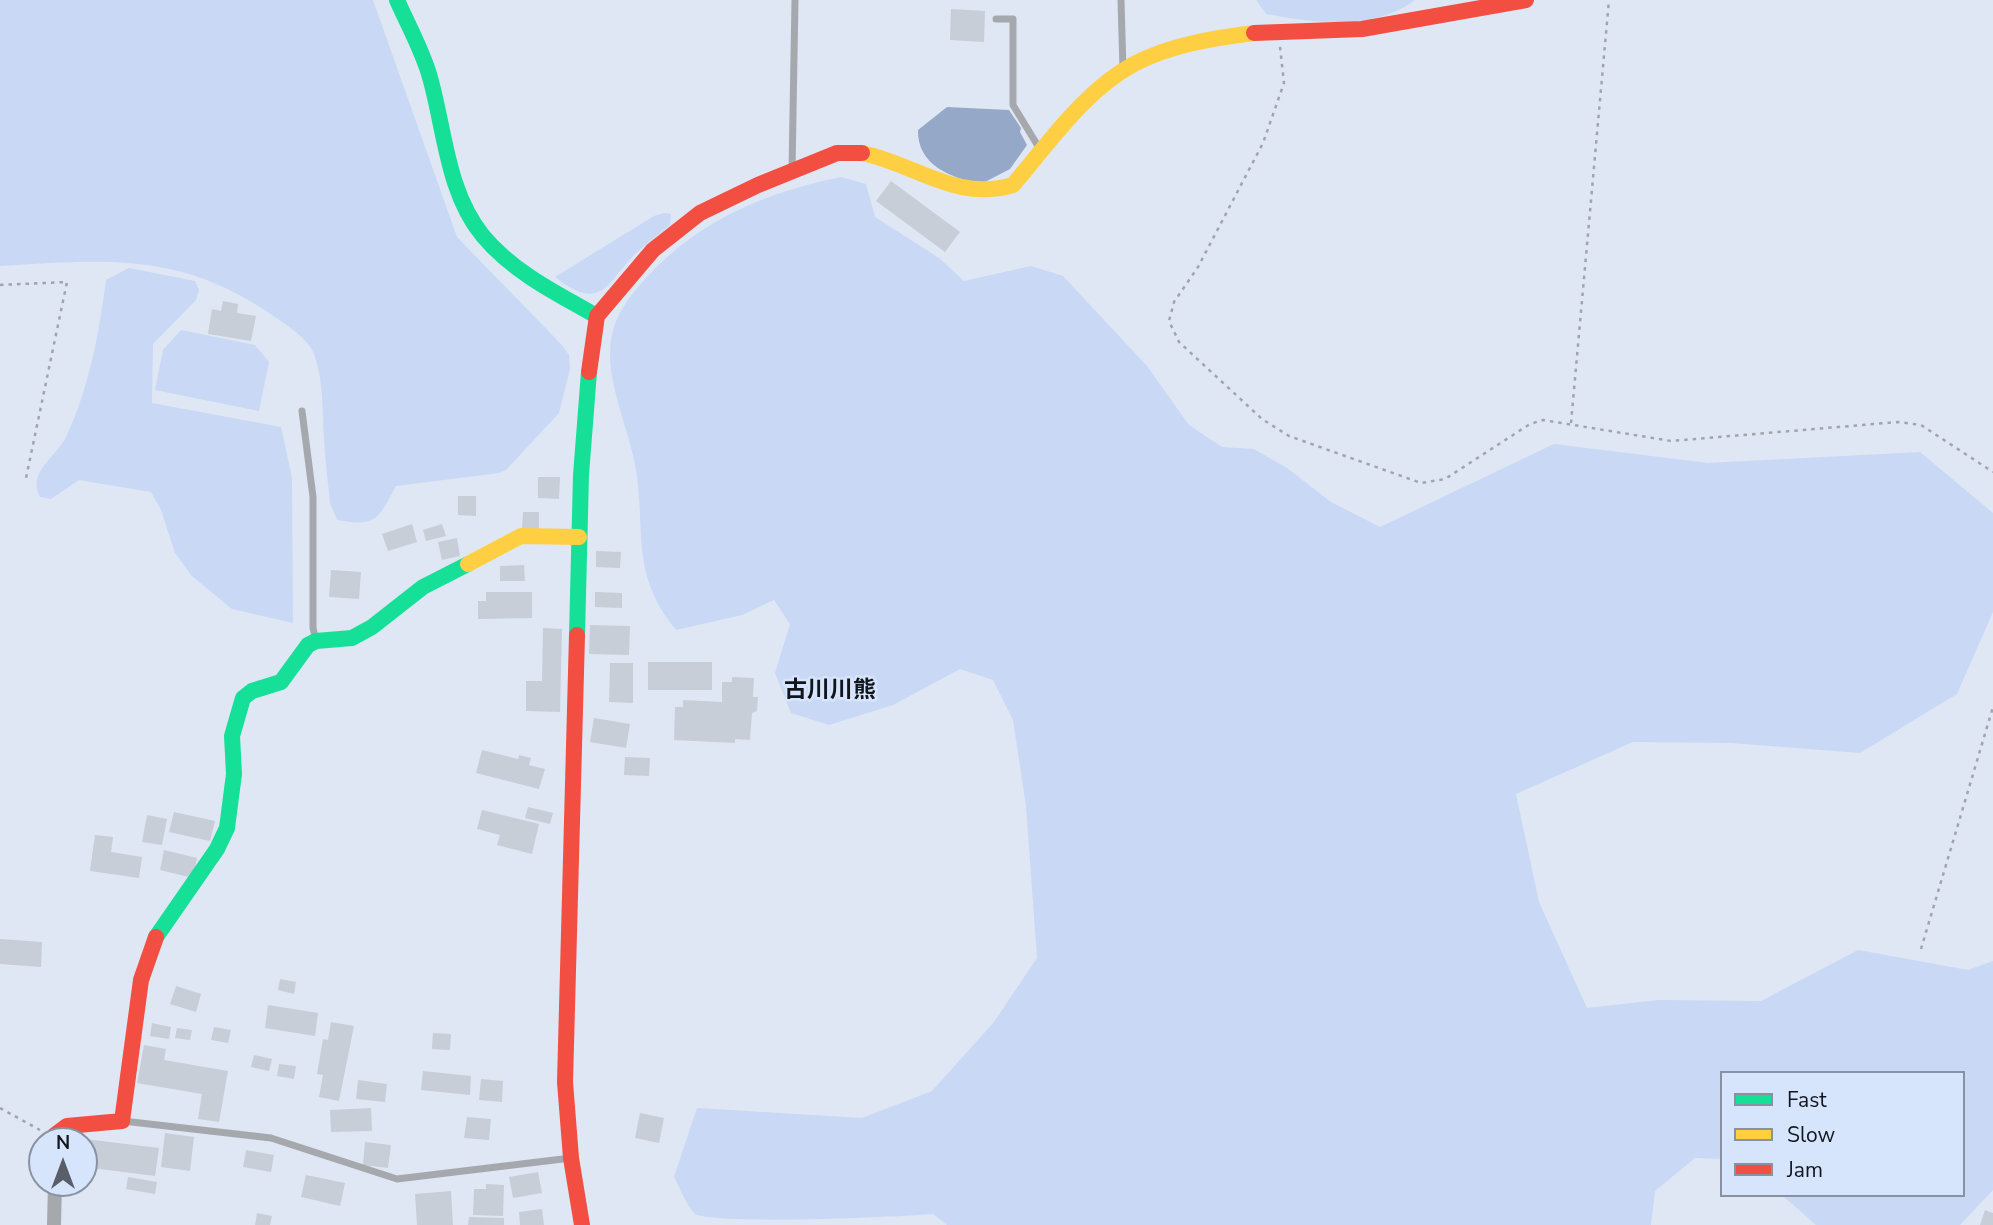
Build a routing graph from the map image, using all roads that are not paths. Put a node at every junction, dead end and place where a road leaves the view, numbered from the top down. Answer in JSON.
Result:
{"nodes":[{"id":1,"x":397,"y":0,"type":"edge"},
{"id":2,"x":795,"y":0,"type":"edge"},
{"id":3,"x":1121,"y":0,"type":"edge"},
{"id":4,"x":1526,"y":0,"type":"edge"},
{"id":5,"x":996,"y":19,"type":"dead end"},
{"id":6,"x":1123,"y":71,"type":"junction"},
{"id":7,"x":1042,"y":151,"type":"junction"},
{"id":8,"x":792,"y":171,"type":"junction"},
{"id":9,"x":597,"y":316,"type":"junction"},
{"id":10,"x":302,"y":411,"type":"dead end"},
{"id":11,"x":579,"y":537,"type":"junction"},
{"id":12,"x":316,"y":640,"type":"junction"},
{"id":13,"x":122,"y":1121,"type":"junction"},
{"id":14,"x":66,"y":1127,"type":"edge"},
{"id":15,"x":571,"y":1158,"type":"junction"},
{"id":16,"x":55,"y":1197,"type":"edge"},
{"id":17,"x":54,"y":1225,"type":"edge"},
{"id":18,"x":582,"y":1225,"type":"edge"}],
"edges":[{"from":1,"to":9,"type":"street"},
{"from":2,"to":8,"type":"lane"},
{"from":3,"to":6,"type":"lane"},
{"from":4,"to":6,"type":"street"},
{"from":5,"to":7,"type":"lane"},
{"from":6,"to":7,"type":"street"},
{"from":7,"to":8,"type":"street"},
{"from":8,"to":9,"type":"street"},
{"from":9,"to":11,"type":"street"},
{"from":10,"to":12,"type":"lane"},
{"from":11,"to":12,"type":"street"},
{"from":11,"to":15,"type":"street"},
{"from":12,"to":13,"type":"street"},
{"from":13,"to":14,"type":"street"},
{"from":13,"to":15,"type":"lane"},
{"from":15,"to":18,"type":"street"},
{"from":16,"to":17,"type":"street"}]}
